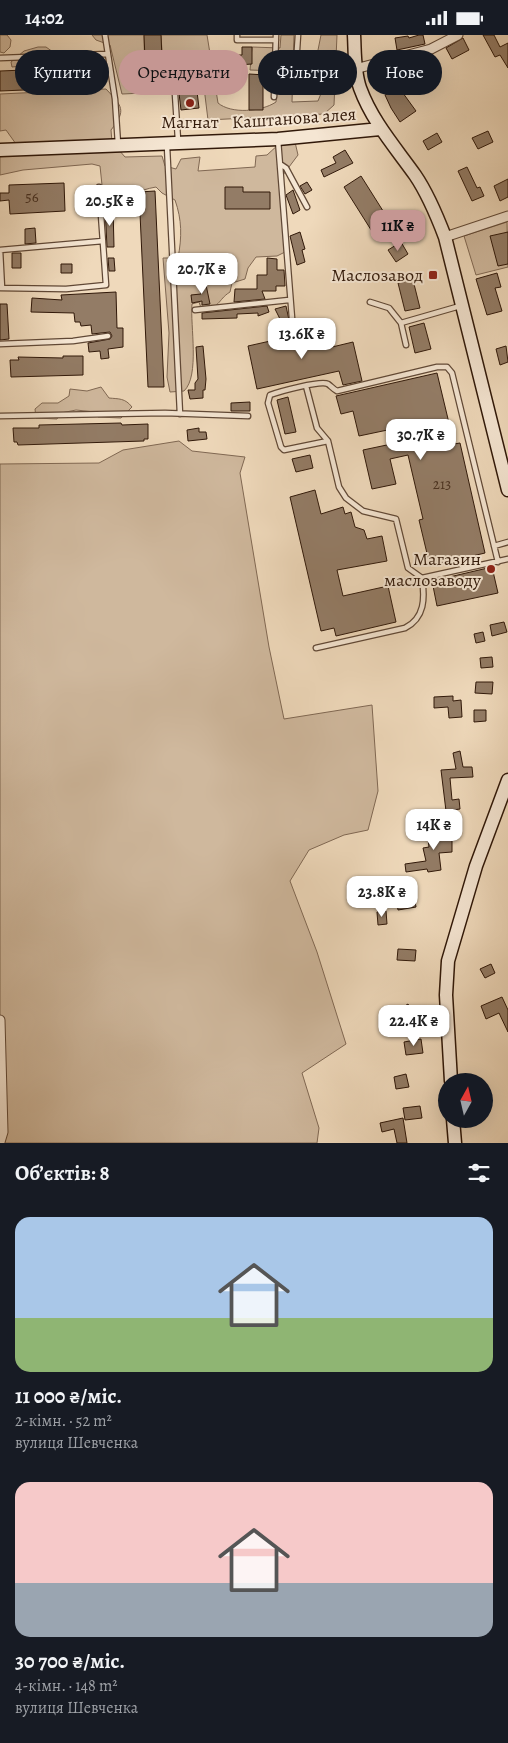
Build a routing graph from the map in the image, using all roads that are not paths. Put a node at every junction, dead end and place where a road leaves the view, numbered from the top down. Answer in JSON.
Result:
{"nodes":[{"id":1,"x":105,"y":35,"type":"edge"},
{"id":2,"x":237,"y":35,"type":"edge"},
{"id":3,"x":298,"y":35,"type":"edge"},
{"id":4,"x":354,"y":35,"type":"edge"},
{"id":5,"x":458,"y":35,"type":"edge"},
{"id":6,"x":276,"y":37,"type":"edge"},
{"id":7,"x":107,"y":50,"type":"edge"},
{"id":8,"x":297,"y":50,"type":"dead end"},
{"id":9,"x":354,"y":50,"type":"edge"},
{"id":10,"x":15,"y":57,"type":"edge"},
{"id":11,"x":0,"y":58,"type":"edge"},
{"id":12,"x":109,"y":65,"type":"edge"},
{"id":13,"x":357,"y":68,"type":"edge"},
{"id":14,"x":357,"y":77,"type":"edge"},
{"id":15,"x":173,"y":95,"type":"edge"},
{"id":16,"x":274,"y":97,"type":"dead end"},
{"id":17,"x":380,"y":129,"type":"junction"},
{"id":18,"x":278,"y":139,"type":"junction"},
{"id":19,"x":172,"y":142,"type":"junction"},
{"id":20,"x":118,"y":144,"type":"junction"},
{"id":21,"x":0,"y":150,"type":"edge"},
{"id":22,"x":280,"y":164,"type":"junction"},
{"id":23,"x":99,"y":187,"type":"dead end"},
{"id":24,"x":307,"y":207,"type":"dead end"},
{"id":25,"x":508,"y":216,"type":"edge"},
{"id":26,"x":445,"y":237,"type":"junction"},
{"id":27,"x":103,"y":241,"type":"junction"},
{"id":28,"x":0,"y":250,"type":"edge"},
{"id":29,"x":1,"y":288,"type":"edge"},
{"id":30,"x":290,"y":300,"type":"junction"},
{"id":31,"x":370,"y":302,"type":"dead end"},
{"id":32,"x":464,"y":305,"type":"junction"},
{"id":33,"x":195,"y":310,"type":"dead end"},
{"id":34,"x":292,"y":317,"type":"dead end"},
{"id":35,"x":401,"y":323,"type":"junction"},
{"id":36,"x":108,"y":336,"type":"dead end"},
{"id":37,"x":0,"y":344,"type":"edge"},
{"id":38,"x":406,"y":345,"type":"dead end"},
{"id":39,"x":306,"y":387,"type":"junction"},
{"id":40,"x":180,"y":414,"type":"junction"},
{"id":41,"x":0,"y":416,"type":"edge"},
{"id":42,"x":248,"y":416,"type":"dead end"},
{"id":43,"x":328,"y":441,"type":"junction"},
{"id":44,"x":508,"y":490,"type":"edge"},
{"id":45,"x":508,"y":542,"type":"edge"},
{"id":46,"x":494,"y":546,"type":"junction"},
{"id":47,"x":508,"y":559,"type":"edge"},
{"id":48,"x":498,"y":561,"type":"junction"},
{"id":49,"x":422,"y":578,"type":"junction"},
{"id":50,"x":316,"y":648,"type":"dead end"},
{"id":51,"x":508,"y":780,"type":"edge"},
{"id":52,"x":0,"y":1020,"type":"edge"},
{"id":53,"x":451,"y":1073,"type":"edge"},
{"id":54,"x":454,"y":1128,"type":"edge"},
{"id":55,"x":0,"y":1142,"type":"edge"},
{"id":56,"x":455,"y":1143,"type":"edge"}],
"edges":[{"from":1,"to":7,"type":"lane"},
{"from":2,"to":6,"type":"lane"},
{"from":3,"to":8,"type":"lane"},
{"from":4,"to":9,"type":"street"},
{"from":5,"to":13,"type":"street"},
{"from":6,"to":16,"type":"lane"},
{"from":10,"to":11,"type":"lane"},
{"from":12,"to":20,"type":"lane"},
{"from":14,"to":17,"type":"street"},
{"from":15,"to":19,"type":"lane"},
{"from":17,"to":18,"type":"street","name":"Каштанова алея"},
{"from":17,"to":26,"type":"street"},
{"from":18,"to":19,"type":"street","name":"Каштанова алея"},
{"from":18,"to":22,"type":"lane"},
{"from":19,"to":20,"type":"street","name":"Каштанова алея"},
{"from":19,"to":40,"type":"lane"},
{"from":20,"to":21,"type":"street","name":"Каштанова алея"},
{"from":22,"to":24,"type":"lane"},
{"from":22,"to":30,"type":"lane"},
{"from":23,"to":27,"type":"lane"},
{"from":25,"to":26,"type":"street"},
{"from":26,"to":32,"type":"street"},
{"from":27,"to":28,"type":"lane"},
{"from":27,"to":29,"type":"lane"},
{"from":28,"to":29,"type":"lane"},
{"from":30,"to":33,"type":"lane"},
{"from":30,"to":34,"type":"lane"},
{"from":31,"to":35,"type":"lane"},
{"from":32,"to":35,"type":"lane"},
{"from":32,"to":44,"type":"street"},
{"from":35,"to":38,"type":"lane"},
{"from":36,"to":37,"type":"lane"},
{"from":39,"to":43,"type":"lane"},
{"from":39,"to":43,"type":"lane"},
{"from":39,"to":46,"type":"lane"},
{"from":40,"to":41,"type":"lane"},
{"from":40,"to":42,"type":"lane"},
{"from":43,"to":49,"type":"lane"},
{"from":45,"to":46,"type":"lane"},
{"from":46,"to":48,"type":"lane"},
{"from":47,"to":48,"type":"lane"},
{"from":48,"to":49,"type":"lane"},
{"from":49,"to":50,"type":"lane"},
{"from":51,"to":53,"type":"street"},
{"from":52,"to":55,"type":"street"},
{"from":54,"to":56,"type":"street"}]}
